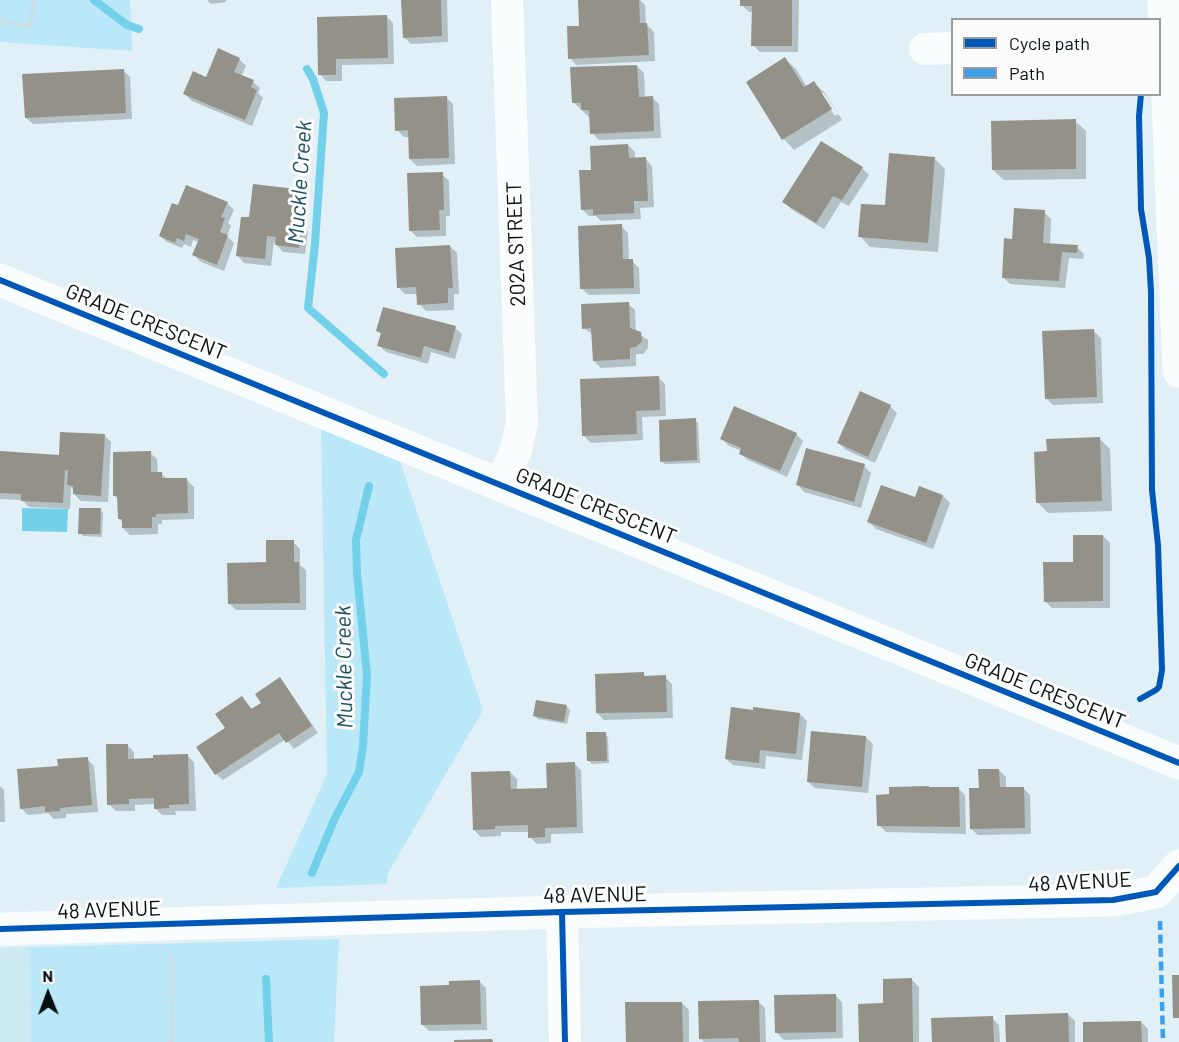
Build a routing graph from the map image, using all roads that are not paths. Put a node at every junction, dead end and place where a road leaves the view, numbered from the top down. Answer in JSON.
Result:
{"nodes":[{"id":1,"x":507,"y":0,"type":"edge"},
{"id":2,"x":1164,"y":0,"type":"edge"},
{"id":3,"x":1162,"y":40,"type":"edge"},
{"id":4,"x":0,"y":280,"type":"edge"},
{"id":5,"x":1179,"y":371,"type":"edge"},
{"id":6,"x":501,"y":484,"type":"junction"},
{"id":7,"x":1179,"y":763,"type":"edge"},
{"id":8,"x":1179,"y":866,"type":"edge"},
{"id":9,"x":562,"y":912,"type":"junction"},
{"id":10,"x":0,"y":929,"type":"edge"},
{"id":11,"x":566,"y":1042,"type":"edge"}],
"edges":[{"from":1,"to":6,"type":"street","name":"202A STREET"},
{"from":2,"to":3,"type":"street"},
{"from":3,"to":5,"type":"street"},
{"from":4,"to":6,"type":"street","name":"GRADE CRESCENT"},
{"from":6,"to":7,"type":"street","name":"GRADE CRESCENT"},
{"from":8,"to":9,"type":"street","name":"48 AVENUE"},
{"from":9,"to":10,"type":"street","name":"48 AVENUE"},
{"from":9,"to":11,"type":"street"}]}
